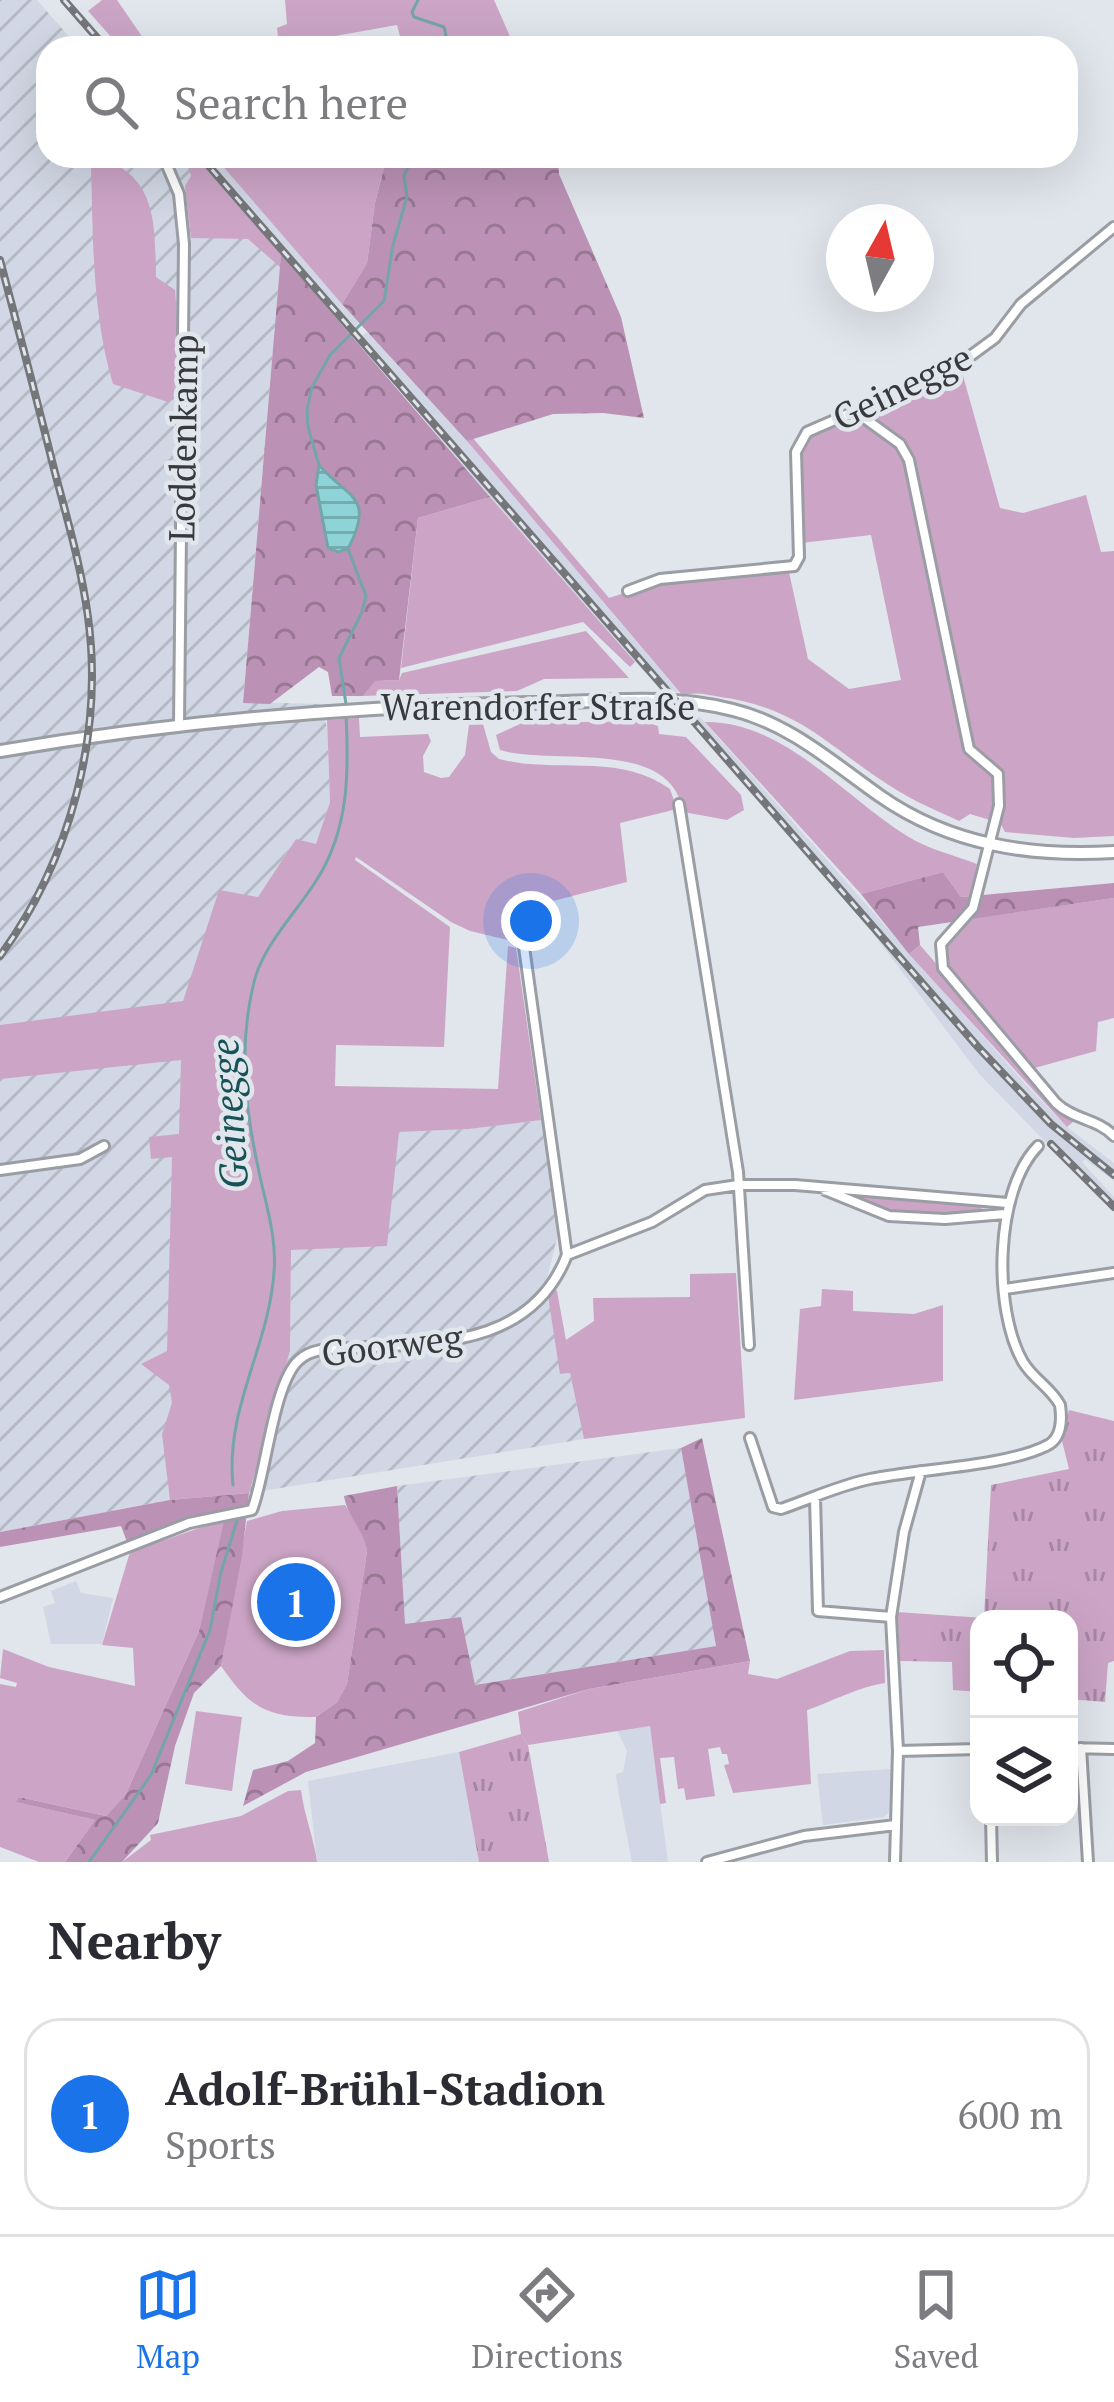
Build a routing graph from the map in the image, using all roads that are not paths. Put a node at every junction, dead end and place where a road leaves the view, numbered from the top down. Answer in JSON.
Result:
{"nodes":[{"id":1,"x":169,"y":168,"type":"edge"},
{"id":2,"x":1114,"y":227,"type":"edge"},
{"id":3,"x":871,"y":404,"type":"junction"},
{"id":4,"x":856,"y":412,"type":"junction"},
{"id":5,"x":871,"y":422,"type":"junction"},
{"id":6,"x":628,"y":591,"type":"dead end"},
{"id":7,"x":179,"y":724,"type":"junction"},
{"id":8,"x":0,"y":751,"type":"edge"},
{"id":9,"x":679,"y":804,"type":"dead end"},
{"id":10,"x":988,"y":844,"type":"junction"},
{"id":11,"x":1114,"y":852,"type":"edge"},
{"id":12,"x":524,"y":947,"type":"dead end"},
{"id":13,"x":1114,"y":1136,"type":"edge"},
{"id":14,"x":104,"y":1146,"type":"dead end"},
{"id":15,"x":1038,"y":1146,"type":"dead end"},
{"id":16,"x":0,"y":1170,"type":"edge"},
{"id":17,"x":738,"y":1185,"type":"junction"},
{"id":18,"x":818,"y":1187,"type":"junction"},
{"id":19,"x":1006,"y":1209,"type":"junction"},
{"id":20,"x":567,"y":1255,"type":"junction"},
{"id":21,"x":1114,"y":1273,"type":"edge"},
{"id":22,"x":1005,"y":1288,"type":"junction"},
{"id":23,"x":749,"y":1345,"type":"dead end"},
{"id":24,"x":750,"y":1438,"type":"dead end"},
{"id":25,"x":921,"y":1470,"type":"junction"},
{"id":26,"x":815,"y":1497,"type":"junction"},
{"id":27,"x":0,"y":1597,"type":"edge"},
{"id":28,"x":818,"y":1611,"type":"junction"},
{"id":29,"x":891,"y":1617,"type":"junction"},
{"id":30,"x":818,"y":1625,"type":"dead end"},
{"id":31,"x":1081,"y":1748,"type":"joint"},
{"id":32,"x":970,"y":1749,"type":"edge"},
{"id":33,"x":1114,"y":1749,"type":"edge"},
{"id":34,"x":898,"y":1751,"type":"junction"},
{"id":35,"x":896,"y":1825,"type":"junction"},
{"id":36,"x":991,"y":1826,"type":"edge"},
{"id":37,"x":707,"y":1862,"type":"edge"},
{"id":38,"x":895,"y":1862,"type":"edge"},
{"id":39,"x":992,"y":1862,"type":"edge"},
{"id":40,"x":1088,"y":1862,"type":"edge"}],
"edges":[{"from":1,"to":7,"type":"street","name":"Loddenkamp"},
{"from":2,"to":3,"type":"street","name":"Geinegge"},
{"from":3,"to":4,"type":"street","name":"Geinegge"},
{"from":3,"to":5,"type":"street"},
{"from":4,"to":5,"type":"street"},
{"from":4,"to":6,"type":"street","name":"Geinegge"},
{"from":5,"to":10,"type":"street"},
{"from":7,"to":8,"type":"street","name":"Warendorfer Straße"},
{"from":7,"to":10,"type":"street","name":"Warendorfer Straße"},
{"from":9,"to":17,"type":"street"},
{"from":10,"to":11,"type":"street","name":"Warendorfer Straße"},
{"from":10,"to":13,"type":"street"},
{"from":12,"to":20,"type":"street"},
{"from":14,"to":16,"type":"street"},
{"from":15,"to":19,"type":"street"},
{"from":17,"to":18,"type":"street"},
{"from":17,"to":20,"type":"street"},
{"from":17,"to":23,"type":"street"},
{"from":18,"to":19,"type":"street"},
{"from":18,"to":19,"type":"street"},
{"from":19,"to":22,"type":"street"},
{"from":20,"to":27,"type":"street","name":"Goorweg"},
{"from":21,"to":22,"type":"street"},
{"from":22,"to":25,"type":"street"},
{"from":24,"to":26,"type":"street"},
{"from":25,"to":26,"type":"street"},
{"from":25,"to":29,"type":"street"},
{"from":26,"to":28,"type":"street"},
{"from":28,"to":29,"type":"street"},
{"from":28,"to":30,"type":"street"},
{"from":29,"to":34,"type":"street"},
{"from":31,"to":33,"type":"street"},
{"from":31,"to":40,"type":"street"},
{"from":32,"to":34,"type":"street"},
{"from":34,"to":35,"type":"street"},
{"from":35,"to":37,"type":"street"},
{"from":35,"to":38,"type":"street"},
{"from":36,"to":39,"type":"street"}]}
